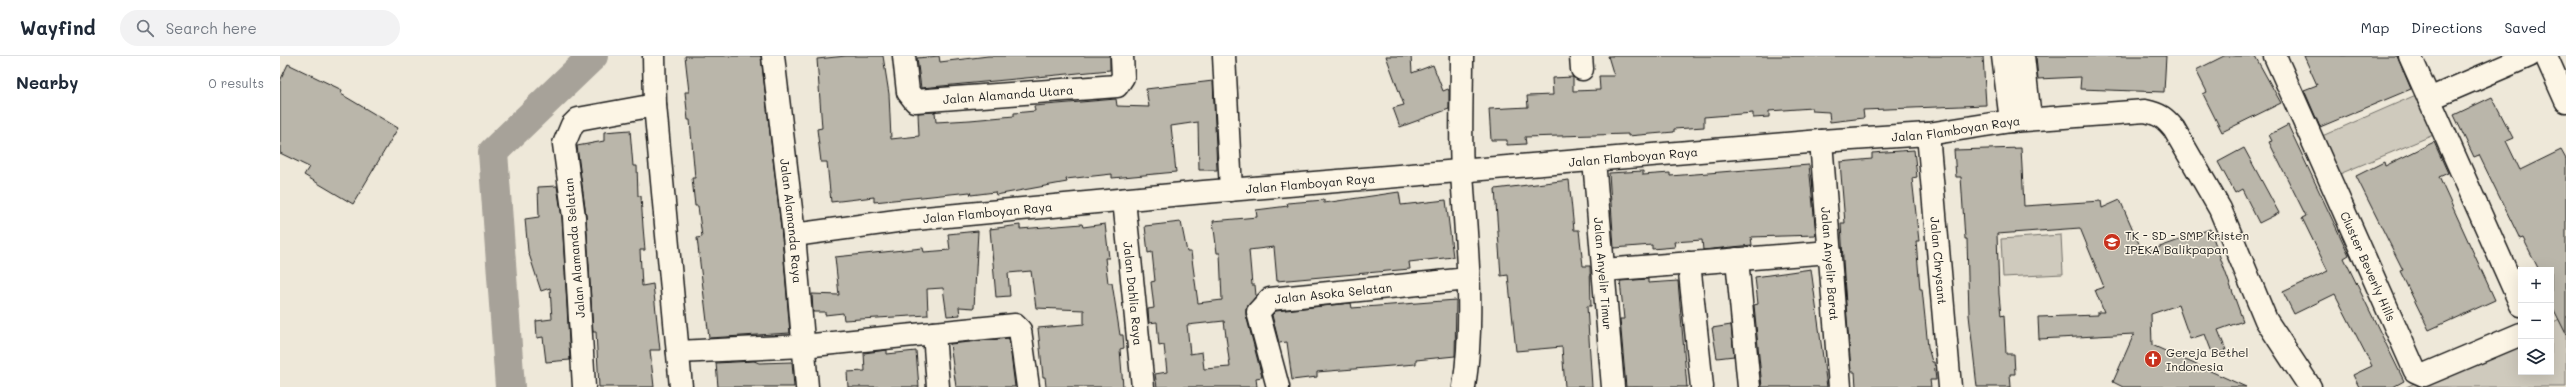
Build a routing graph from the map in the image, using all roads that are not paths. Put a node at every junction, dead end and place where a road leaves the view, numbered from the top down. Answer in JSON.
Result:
{"nodes":[{"id":1,"x":654,"y":56,"type":"edge"},
{"id":2,"x":773,"y":56,"type":"edge"},
{"id":3,"x":904,"y":56,"type":"edge"},
{"id":4,"x":1122,"y":56,"type":"edge"},
{"id":5,"x":1224,"y":56,"type":"edge"},
{"id":6,"x":1462,"y":56,"type":"edge"},
{"id":7,"x":2003,"y":56,"type":"edge"},
{"id":8,"x":2024,"y":56,"type":"edge"},
{"id":9,"x":2275,"y":56,"type":"edge"},
{"id":10,"x":2410,"y":56,"type":"edge"},
{"id":11,"x":2529,"y":56,"type":"edge"},
{"id":12,"x":2546,"y":56,"type":"edge"},
{"id":13,"x":2429,"y":99,"type":"junction"},
{"id":14,"x":2566,"y":101,"type":"edge"},
{"id":15,"x":655,"y":106,"type":"junction"},
{"id":16,"x":2021,"y":120,"type":"junction"},
{"id":17,"x":1928,"y":134,"type":"junction"},
{"id":18,"x":1821,"y":141,"type":"junction"},
{"id":19,"x":1594,"y":160,"type":"junction"},
{"id":20,"x":1462,"y":170,"type":"junction"},
{"id":21,"x":1231,"y":190,"type":"junction"},
{"id":22,"x":1124,"y":200,"type":"junction"},
{"id":23,"x":794,"y":235,"type":"junction"},
{"id":24,"x":1830,"y":252,"type":"junction"},
{"id":25,"x":1737,"y":259,"type":"junction"},
{"id":26,"x":1689,"y":263,"type":"junction"},
{"id":27,"x":1604,"y":270,"type":"junction"},
{"id":28,"x":1468,"y":279,"type":"junction"},
{"id":29,"x":2520,"y":303,"type":"edge"},
{"id":30,"x":934,"y":333,"type":"junction"},
{"id":31,"x":2518,"y":335,"type":"edge"},
{"id":32,"x":803,"y":346,"type":"junction"},
{"id":33,"x":678,"y":352,"type":"junction"},
{"id":34,"x":584,"y":387,"type":"edge"},
{"id":35,"x":681,"y":387,"type":"edge"},
{"id":36,"x":807,"y":387,"type":"edge"},
{"id":37,"x":938,"y":387,"type":"edge"},
{"id":38,"x":1028,"y":387,"type":"edge"},
{"id":39,"x":1143,"y":387,"type":"edge"},
{"id":40,"x":1278,"y":387,"type":"edge"},
{"id":41,"x":1464,"y":387,"type":"edge"},
{"id":42,"x":1613,"y":387,"type":"edge"},
{"id":43,"x":1702,"y":387,"type":"edge"},
{"id":44,"x":1750,"y":387,"type":"edge"},
{"id":45,"x":1840,"y":387,"type":"edge"},
{"id":46,"x":1950,"y":387,"type":"edge"},
{"id":47,"x":2310,"y":387,"type":"edge"}],
"edges":[{"from":1,"to":15,"type":"street"},
{"from":2,"to":23,"type":"street","name":"Jalan Alamanda Raya"},
{"from":3,"to":4,"type":"street","name":"Jalan Alamanda Utara"},
{"from":5,"to":21,"type":"street"},
{"from":6,"to":20,"type":"street"},
{"from":7,"to":16,"type":"street"},
{"from":8,"to":16,"type":"street"},
{"from":9,"to":31,"type":"street","name":"Cluster Beverly Hills"},
{"from":10,"to":13,"type":"street"},
{"from":11,"to":13,"type":"street"},
{"from":12,"to":14,"type":"street"},
{"from":13,"to":29,"type":"street"},
{"from":15,"to":33,"type":"street"},
{"from":15,"to":34,"type":"street","name":"Jalan Alamanda Selatan"},
{"from":16,"to":17,"type":"street","name":"Jalan Flamboyan Raya"},
{"from":16,"to":47,"type":"street","name":"Jalan Flamboyan Raya"},
{"from":17,"to":18,"type":"street","name":"Jalan Flamboyan Raya"},
{"from":17,"to":46,"type":"street","name":"Jalan Chrysant"},
{"from":18,"to":19,"type":"street","name":"Jalan Flamboyan Raya"},
{"from":18,"to":24,"type":"street","name":"Jalan Anyelir Barat"},
{"from":19,"to":20,"type":"street","name":"Jalan Flamboyan Raya"},
{"from":19,"to":27,"type":"street","name":"Jalan Anyelir Timur"},
{"from":20,"to":21,"type":"street","name":"Jalan Flamboyan Raya"},
{"from":20,"to":28,"type":"street"},
{"from":21,"to":22,"type":"street","name":"Jalan Flamboyan Raya"},
{"from":22,"to":23,"type":"street","name":"Jalan Flamboyan Raya"},
{"from":22,"to":39,"type":"street","name":"Jalan Dahlia Raya"},
{"from":23,"to":32,"type":"street","name":"Jalan Alamanda Raya"},
{"from":24,"to":25,"type":"street"},
{"from":24,"to":45,"type":"street","name":"Jalan Anyelir Barat"},
{"from":25,"to":26,"type":"street"},
{"from":25,"to":44,"type":"street"},
{"from":26,"to":27,"type":"street"},
{"from":26,"to":43,"type":"street"},
{"from":27,"to":42,"type":"street","name":"Jalan Anyelir Timur"},
{"from":28,"to":40,"type":"street","name":"Jalan Asoka Selatan"},
{"from":28,"to":41,"type":"street"},
{"from":30,"to":32,"type":"street"},
{"from":30,"to":37,"type":"street"},
{"from":30,"to":38,"type":"street"},
{"from":32,"to":33,"type":"street"},
{"from":32,"to":36,"type":"street","name":"Jalan Alamanda Raya"},
{"from":33,"to":35,"type":"street"}]}
